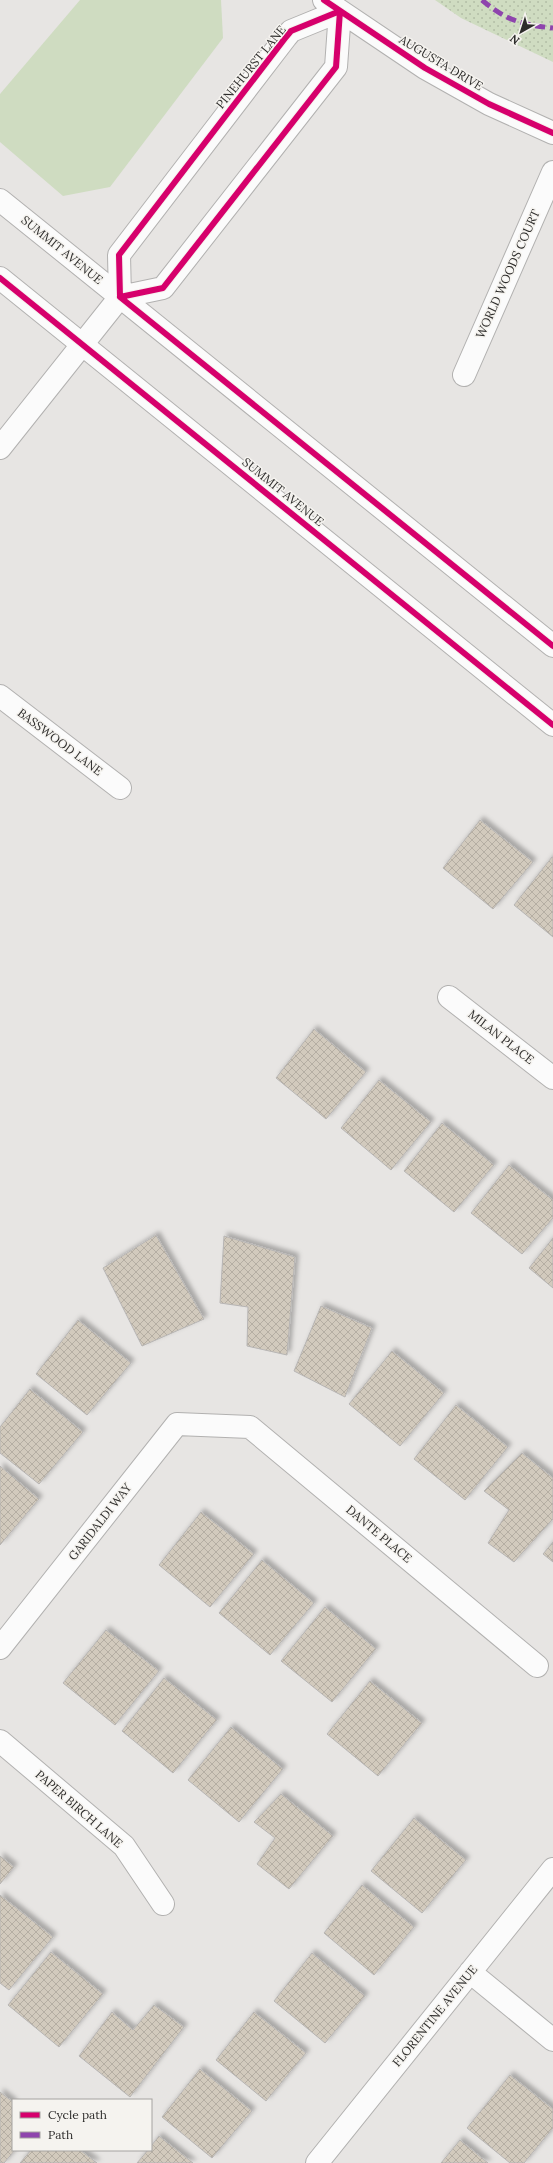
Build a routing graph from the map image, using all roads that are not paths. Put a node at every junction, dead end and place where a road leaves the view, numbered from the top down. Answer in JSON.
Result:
{"nodes":[{"id":1,"x":332,"y":5,"type":"edge"},
{"id":2,"x":553,"y":132,"type":"edge"},
{"id":3,"x":553,"y":172,"type":"edge"},
{"id":4,"x":0,"y":200,"type":"edge"},
{"id":5,"x":0,"y":278,"type":"edge"},
{"id":6,"x":120,"y":297,"type":"junction"},
{"id":7,"x":83,"y":344,"type":"junction"},
{"id":8,"x":464,"y":375,"type":"dead end"},
{"id":9,"x":0,"y":448,"type":"edge"},
{"id":10,"x":553,"y":646,"type":"edge"},
{"id":11,"x":0,"y":696,"type":"edge"},
{"id":12,"x":553,"y":724,"type":"edge"},
{"id":13,"x":120,"y":788,"type":"dead end"},
{"id":14,"x":449,"y":997,"type":"dead end"},
{"id":15,"x":553,"y":1078,"type":"edge"},
{"id":16,"x":213,"y":1425,"type":"joint"},
{"id":17,"x":0,"y":1648,"type":"edge"},
{"id":18,"x":537,"y":1666,"type":"dead end"},
{"id":19,"x":0,"y":1741,"type":"edge"},
{"id":20,"x":553,"y":1869,"type":"edge"},
{"id":21,"x":163,"y":1904,"type":"dead end"},
{"id":22,"x":470,"y":1972,"type":"junction"},
{"id":23,"x":553,"y":2040,"type":"edge"},
{"id":24,"x":317,"y":2163,"type":"edge"}],
"edges":[{"from":1,"to":2,"type":"street","name":"AUGUSTA DRIVE"},
{"from":1,"to":6,"type":"street","name":"PINEHURST LANE"},
{"from":1,"to":6,"type":"street"},
{"from":3,"to":8,"type":"street","name":"WORLD WOODS COURT"},
{"from":4,"to":6,"type":"street","name":"SUMMIT AVENUE"},
{"from":5,"to":7,"type":"street","name":"SUMMIT AVENUE"},
{"from":6,"to":7,"type":"street"},
{"from":6,"to":10,"type":"street","name":"SUMMIT AVENUE"},
{"from":7,"to":9,"type":"street"},
{"from":7,"to":12,"type":"street","name":"SUMMIT AVENUE"},
{"from":11,"to":13,"type":"street","name":"BASSWOOD LANE"},
{"from":14,"to":15,"type":"street","name":"MILAN PLACE"},
{"from":16,"to":17,"type":"street","name":"GARIDALDI WAY"},
{"from":16,"to":18,"type":"street","name":"DANTE PLACE"},
{"from":19,"to":21,"type":"street","name":"PAPER BIRCH LANE"},
{"from":20,"to":22,"type":"street","name":"FLORENTINE AVENUE"},
{"from":22,"to":23,"type":"street"},
{"from":22,"to":24,"type":"street","name":"FLORENTINE AVENUE"}]}
